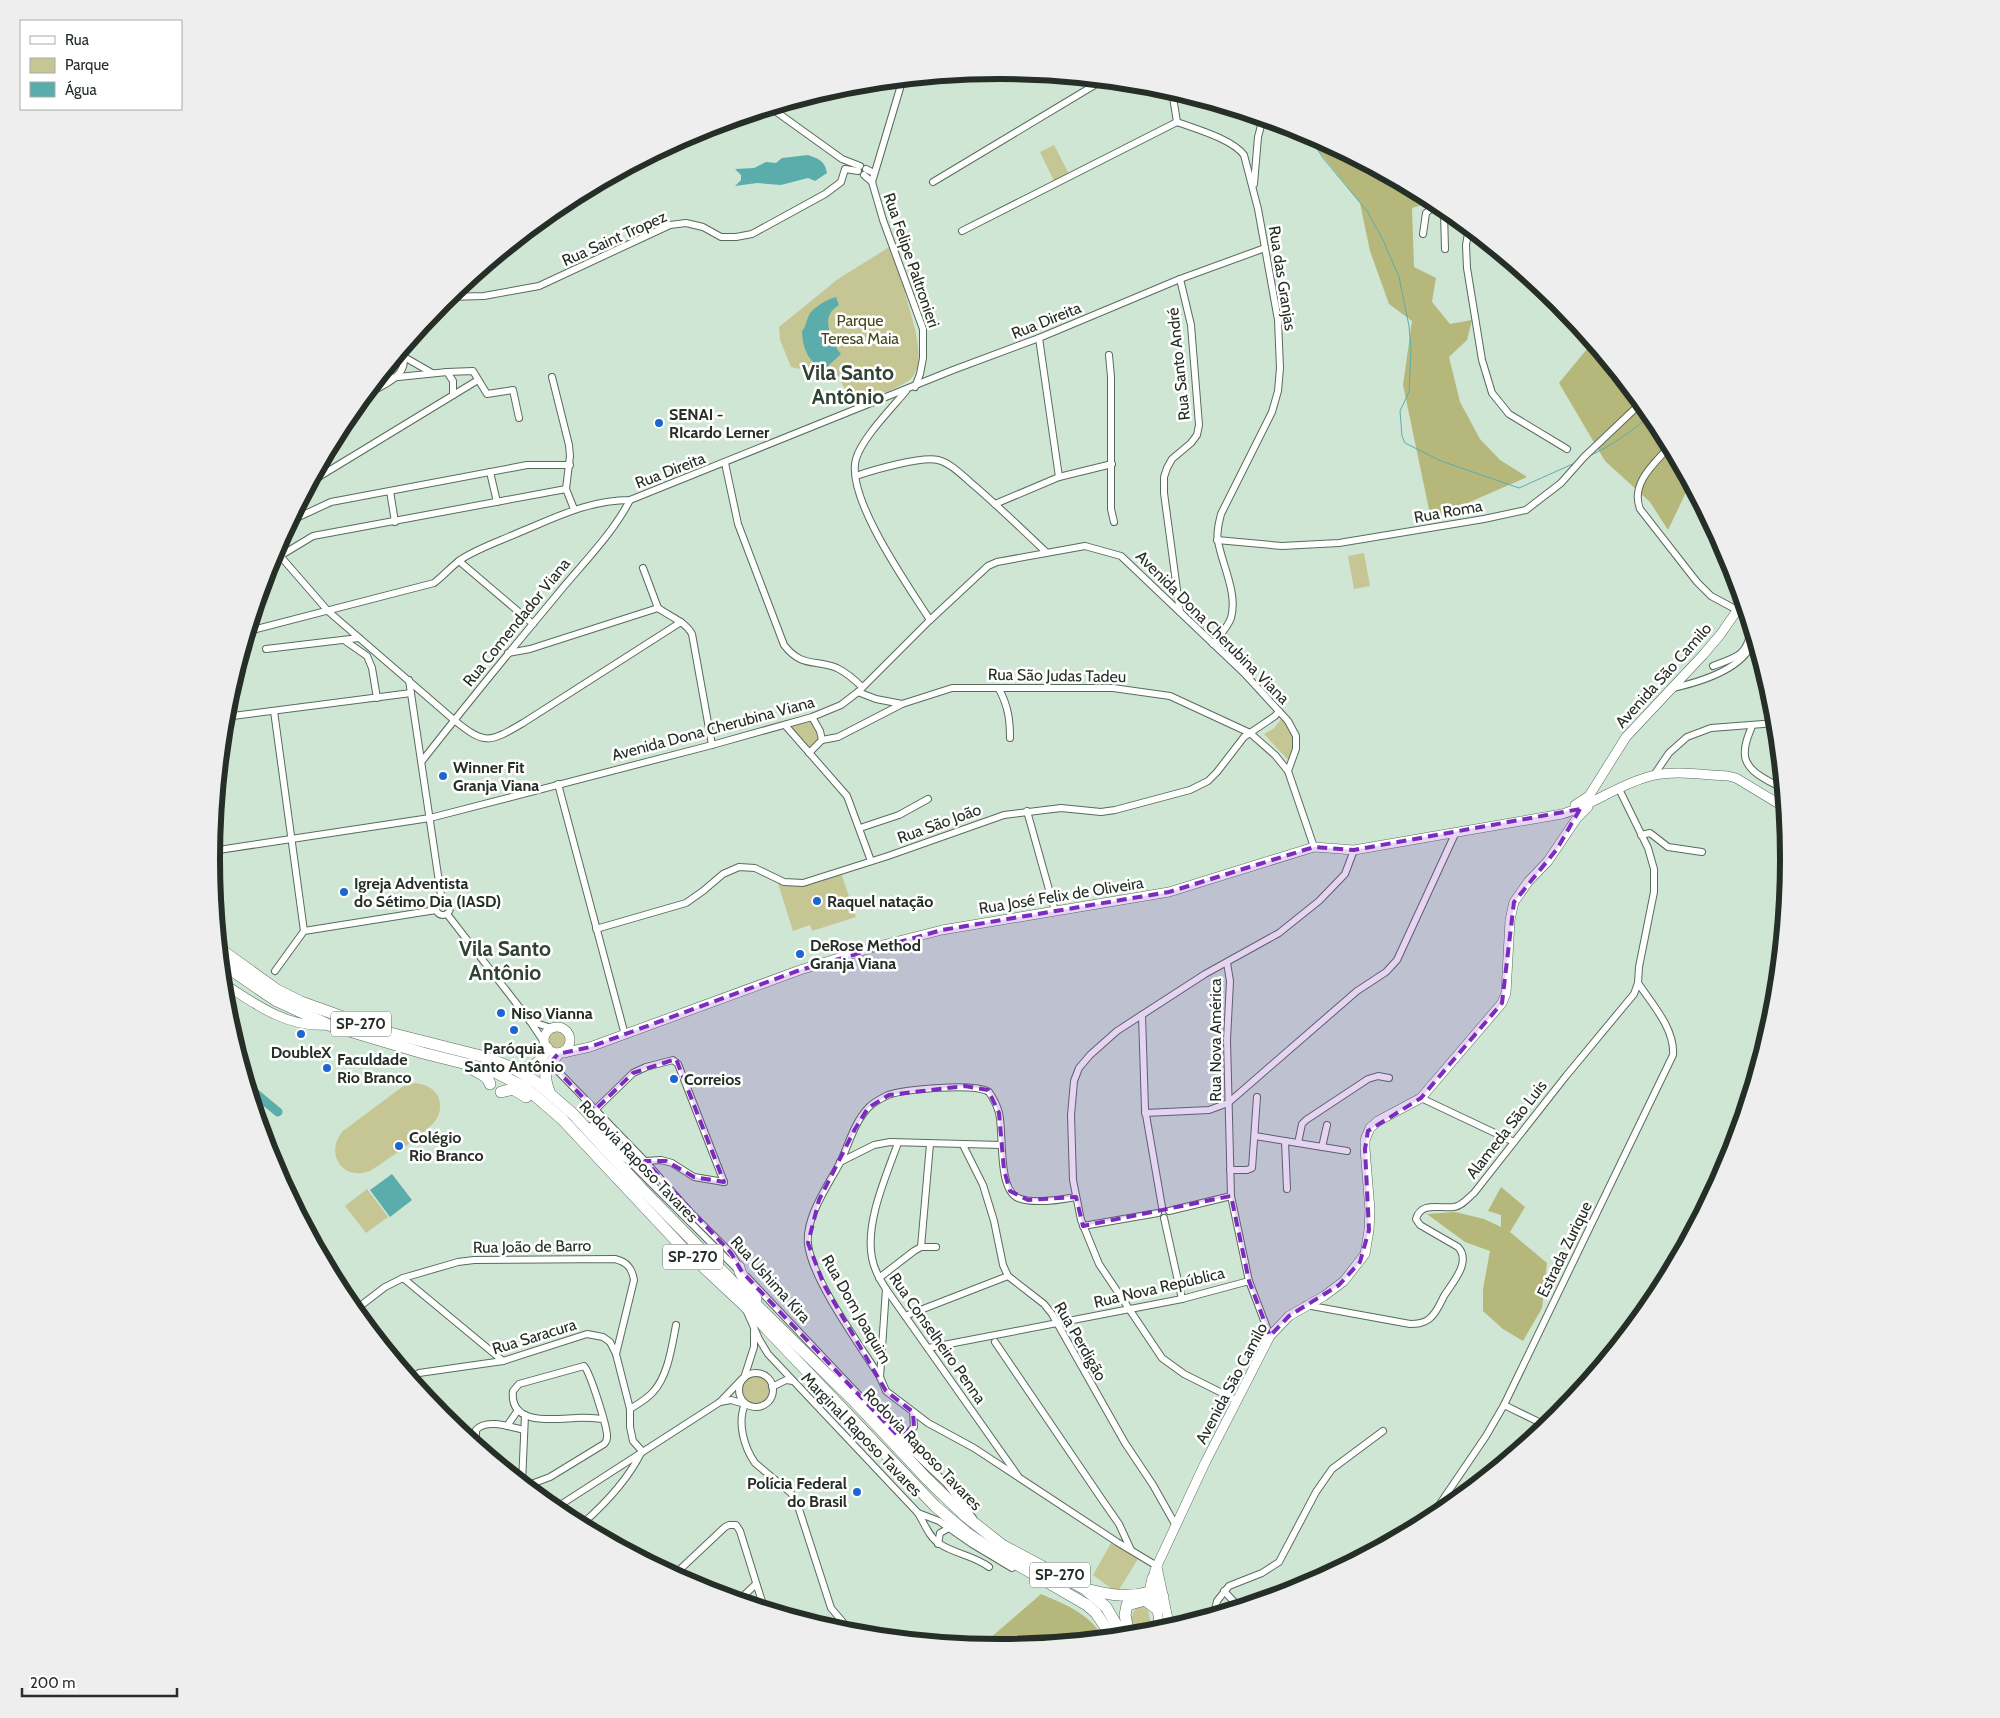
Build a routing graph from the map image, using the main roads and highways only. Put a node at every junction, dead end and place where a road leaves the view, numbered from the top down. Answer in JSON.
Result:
{"nodes":[{"id":1,"x":1739,"y":608,"type":"edge"},
{"id":2,"x":1779,"y":804,"type":"edge"},
{"id":3,"x":1582,"y":807,"type":"junction"},
{"id":4,"x":225,"y":953,"type":"edge"},
{"id":5,"x":227,"y":967,"type":"edge"},
{"id":6,"x":231,"y":988,"type":"edge"},
{"id":7,"x":329,"y":1024,"type":"junction"},
{"id":8,"x":571,"y":1039,"type":"junction"},
{"id":9,"x":545,"y":1045,"type":"junction"},
{"id":10,"x":590,"y":1047,"type":"junction"},
{"id":11,"x":560,"y":1053,"type":"junction"},
{"id":12,"x":450,"y":1059,"type":"junction"},
{"id":13,"x":515,"y":1069,"type":"junction"},
{"id":14,"x":490,"y":1084,"type":"dead end"},
{"id":15,"x":501,"y":1092,"type":"dead end"},
{"id":16,"x":550,"y":1094,"type":"junction"},
{"id":17,"x":562,"y":1119,"type":"junction"},
{"id":18,"x":739,"y":1269,"type":"road end"},
{"id":19,"x":765,"y":1313,"type":"junction"},
{"id":20,"x":1156,"y":1570,"type":"joint"},
{"id":21,"x":1085,"y":1589,"type":"junction"},
{"id":22,"x":1156,"y":1594,"type":"junction"},
{"id":23,"x":1157,"y":1608,"type":"junction"},
{"id":24,"x":1167,"y":1621,"type":"edge"},
{"id":25,"x":1159,"y":1622,"type":"edge"},
{"id":26,"x":1128,"y":1628,"type":"edge"},
{"id":27,"x":1119,"y":1630,"type":"edge"},
{"id":28,"x":1109,"y":1632,"type":"edge"}],
"edges":[{"from":1,"to":3,"type":"main road","name":"Avenida São Camilo"},
{"from":2,"to":3,"type":"main road","name":"Rua José Felix de Oliveira"},
{"from":3,"to":10,"type":"main road","name":"Rua José Felix de Oliveira"},
{"from":3,"to":20,"type":"main road","name":"Avenida São Camilo"},
{"from":4,"to":13,"type":"highway","name":"Rodovia Raposo Tavares","number":"SP-270"},
{"from":5,"to":7,"type":"highway","name":"Rodovia Raposo Tavares","number":"SP-270"},
{"from":6,"to":7,"type":"main road"},
{"from":7,"to":12,"type":"highway","name":"Rodovia Raposo Tavares","number":"SP-270"},
{"from":8,"to":9,"type":"main road"},
{"from":8,"to":10,"type":"main road"},
{"from":8,"to":11,"type":"main road"},
{"from":9,"to":11,"type":"main road"},
{"from":9,"to":13,"type":"highway"},
{"from":10,"to":11,"type":"main road","name":"Rua José Felix de Oliveira"},
{"from":11,"to":16,"type":"highway"},
{"from":12,"to":14,"type":"highway"},
{"from":12,"to":17,"type":"highway","name":"Rodovia Raposo Tavares","number":"SP-270"},
{"from":13,"to":16,"type":"highway","name":"Rodovia Raposo Tavares","number":"SP-270"},
{"from":15,"to":17,"type":"highway"},
{"from":16,"to":19,"type":"highway","name":"Rodovia Raposo Tavares","number":"SP-270"},
{"from":17,"to":28,"type":"highway","name":"Rodovia Raposo Tavares","number":"SP-270"},
{"from":18,"to":19,"type":"highway"},
{"from":19,"to":21,"type":"highway","name":"Rodovia Raposo Tavares","number":"SP-270"},
{"from":20,"to":22,"type":"highway"},
{"from":21,"to":22,"type":"highway"},
{"from":21,"to":27,"type":"highway","name":"Rodovia Raposo Tavares","number":"SP-270"},
{"from":22,"to":23,"type":"main road"},
{"from":22,"to":24,"type":"main road"},
{"from":23,"to":25,"type":"main road"},
{"from":23,"to":26,"type":"highway"}]}
